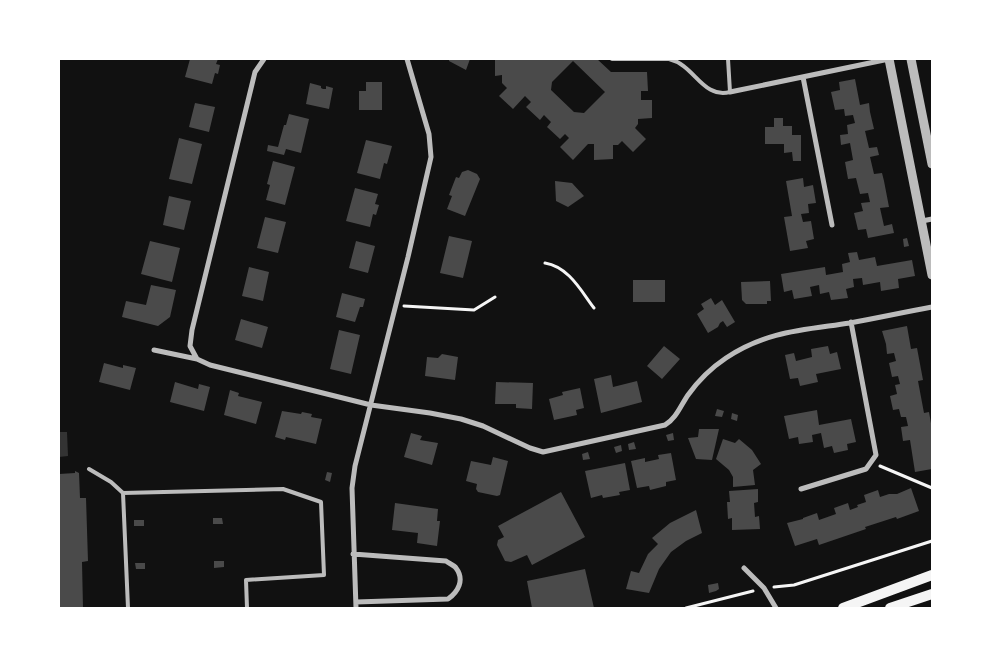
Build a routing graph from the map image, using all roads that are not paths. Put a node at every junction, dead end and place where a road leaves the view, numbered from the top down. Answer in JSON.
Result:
{"nodes":[{"id":1,"x":264,"y":59,"type":"edge"},
{"id":2,"x":407,"y":59,"type":"edge"},
{"id":3,"x":612,"y":59,"type":"edge"},
{"id":4,"x":669,"y":59,"type":"edge"},
{"id":5,"x":728,"y":59,"type":"edge"},
{"id":6,"x":889,"y":59,"type":"edge"},
{"id":7,"x":911,"y":59,"type":"edge"},
{"id":8,"x":803,"y":77,"type":"junction"},
{"id":9,"x":730,"y":92,"type":"junction"},
{"id":10,"x":932,"y":164,"type":"edge"},
{"id":11,"x":932,"y":219,"type":"edge"},
{"id":12,"x":922,"y":221,"type":"junction"},
{"id":13,"x":832,"y":225,"type":"dead end"},
{"id":14,"x":932,"y":275,"type":"edge"},
{"id":15,"x":932,"y":307,"type":"edge"},
{"id":16,"x":852,"y":322,"type":"junction"},
{"id":17,"x":154,"y":350,"type":"dead end"},
{"id":18,"x":197,"y":360,"type":"junction"},
{"id":19,"x":371,"y":405,"type":"junction"},
{"id":20,"x":89,"y":469,"type":"dead end"},
{"id":21,"x":801,"y":489,"type":"dead end"},
{"id":22,"x":124,"y":493,"type":"junction"},
{"id":23,"x":353,"y":554,"type":"junction"},
{"id":24,"x":744,"y":568,"type":"dead end"},
{"id":25,"x":932,"y":574,"type":"edge"},
{"id":26,"x":932,"y":594,"type":"edge"},
{"id":27,"x":356,"y":605,"type":"edge"},
{"id":28,"x":128,"y":608,"type":"edge"},
{"id":29,"x":247,"y":608,"type":"edge"},
{"id":30,"x":776,"y":608,"type":"edge"},
{"id":31,"x":843,"y":608,"type":"edge"},
{"id":32,"x":890,"y":608,"type":"edge"}],
"edges":[{"from":1,"to":18,"type":"street"},
{"from":2,"to":19,"type":"street"},
{"from":3,"to":4,"type":"lane"},
{"from":4,"to":9,"type":"lane"},
{"from":5,"to":9,"type":"lane"},
{"from":6,"to":8,"type":"street"},
{"from":6,"to":12,"type":"street"},
{"from":7,"to":10,"type":"street"},
{"from":8,"to":9,"type":"street"},
{"from":8,"to":13,"type":"street"},
{"from":11,"to":12,"type":"street"},
{"from":12,"to":14,"type":"street"},
{"from":15,"to":16,"type":"street"},
{"from":16,"to":19,"type":"street"},
{"from":16,"to":21,"type":"street"},
{"from":17,"to":18,"type":"street"},
{"from":18,"to":19,"type":"street"},
{"from":19,"to":23,"type":"street"},
{"from":20,"to":22,"type":"lane"},
{"from":22,"to":28,"type":"lane"},
{"from":22,"to":29,"type":"lane"},
{"from":23,"to":27,"type":"street"},
{"from":23,"to":27,"type":"street"},
{"from":24,"to":30,"type":"street"},
{"from":25,"to":31,"type":"main road"},
{"from":26,"to":32,"type":"main road"}]}
